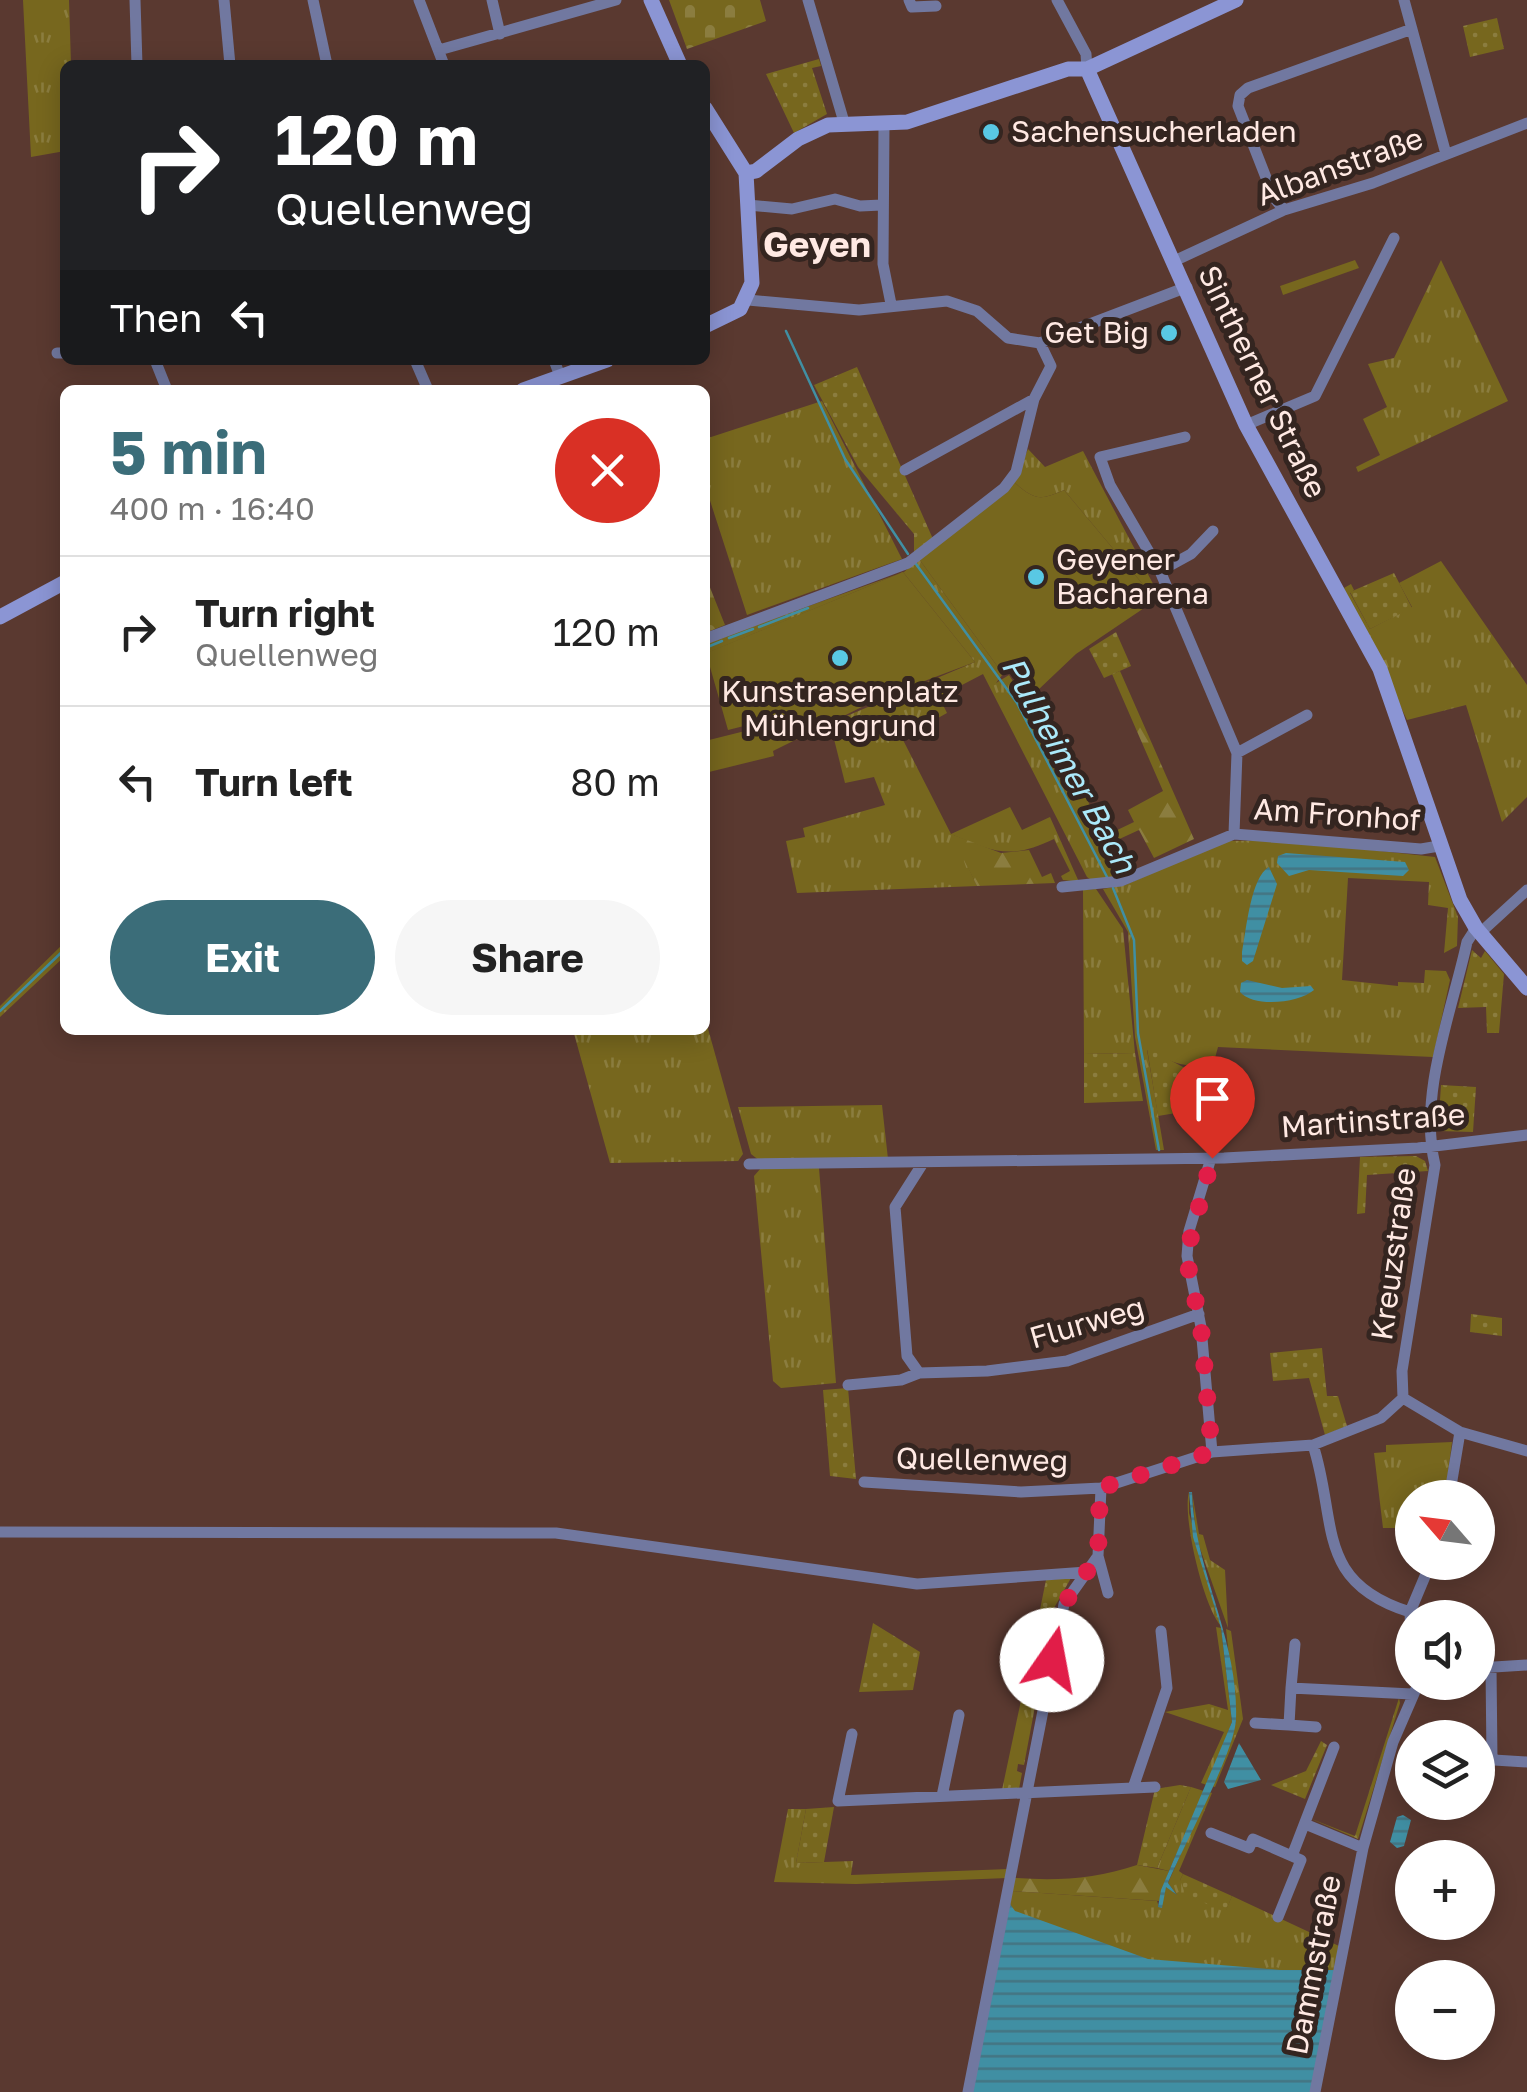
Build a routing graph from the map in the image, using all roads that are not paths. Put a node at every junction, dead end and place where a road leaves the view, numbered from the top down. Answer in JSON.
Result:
{"nodes":[{"id":1,"x":135,"y":0,"type":"edge"},
{"id":2,"x":224,"y":0,"type":"edge"},
{"id":3,"x":313,"y":0,"type":"edge"},
{"id":4,"x":418,"y":0,"type":"edge"},
{"id":5,"x":492,"y":0,"type":"edge"},
{"id":6,"x":616,"y":0,"type":"edge"},
{"id":7,"x":651,"y":0,"type":"edge"},
{"id":8,"x":808,"y":0,"type":"edge"},
{"id":9,"x":908,"y":0,"type":"edge"},
{"id":10,"x":1057,"y":0,"type":"edge"},
{"id":11,"x":1236,"y":0,"type":"edge"},
{"id":12,"x":1404,"y":0,"type":"edge"},
{"id":13,"x":936,"y":6,"type":"dead end"},
{"id":14,"x":1200,"y":7,"type":"edge"},
{"id":15,"x":1412,"y":29,"type":"junction"},
{"id":16,"x":500,"y":34,"type":"junction"},
{"id":17,"x":438,"y":50,"type":"junction"},
{"id":18,"x":137,"y":60,"type":"edge"},
{"id":19,"x":230,"y":60,"type":"edge"},
{"id":20,"x":326,"y":60,"type":"edge"},
{"id":21,"x":442,"y":60,"type":"edge"},
{"id":22,"x":678,"y":60,"type":"edge"},
{"id":23,"x":1087,"y":69,"type":"junction"},
{"id":24,"x":710,"y":116,"type":"edge"},
{"id":25,"x":844,"y":122,"type":"junction"},
{"id":26,"x":1527,"y":122,"type":"edge"},
{"id":27,"x":884,"y":126,"type":"junction"},
{"id":28,"x":1446,"y":154,"type":"junction"},
{"id":29,"x":746,"y":173,"type":"junction"},
{"id":30,"x":748,"y":205,"type":"junction"},
{"id":31,"x":882,"y":205,"type":"junction"},
{"id":32,"x":1284,"y":210,"type":"junction"},
{"id":33,"x":1394,"y":238,"type":"dead end"},
{"id":34,"x":1172,"y":262,"type":"junction"},
{"id":35,"x":1187,"y":288,"type":"junction"},
{"id":36,"x":748,"y":300,"type":"junction"},
{"id":37,"x":892,"y":304,"type":"junction"},
{"id":38,"x":710,"y":324,"type":"edge"},
{"id":39,"x":1040,"y":343,"type":"junction"},
{"id":40,"x":557,"y":368,"type":"edge"},
{"id":41,"x":531,"y":385,"type":"edge"},
{"id":42,"x":1034,"y":398,"type":"junction"},
{"id":43,"x":1246,"y":425,"type":"junction"},
{"id":44,"x":1184,"y":437,"type":"dead end"},
{"id":45,"x":905,"y":470,"type":"dead end"},
{"id":46,"x":1213,"y":531,"type":"dead end"},
{"id":47,"x":1160,"y":572,"type":"junction"},
{"id":48,"x":60,"y":585,"type":"edge"},
{"id":49,"x":0,"y":617,"type":"edge"},
{"id":50,"x":710,"y":637,"type":"edge"},
{"id":51,"x":1307,"y":715,"type":"dead end"},
{"id":52,"x":1237,"y":753,"type":"junction"},
{"id":53,"x":1234,"y":834,"type":"junction"},
{"id":54,"x":1439,"y":846,"type":"junction"},
{"id":55,"x":1062,"y":887,"type":"dead end"},
{"id":56,"x":1527,"y":890,"type":"edge"},
{"id":57,"x":1478,"y":931,"type":"junction"},
{"id":58,"x":1527,"y":988,"type":"edge"},
{"id":59,"x":1527,"y":1135,"type":"edge"},
{"id":60,"x":1430,"y":1145,"type":"junction"},
{"id":61,"x":1212,"y":1158,"type":"junction"},
{"id":62,"x":917,"y":1163,"type":"junction"},
{"id":63,"x":749,"y":1164,"type":"dead end"},
{"id":64,"x":1199,"y":1314,"type":"junction"},
{"id":65,"x":923,"y":1374,"type":"junction"},
{"id":66,"x":848,"y":1385,"type":"dead end"},
{"id":67,"x":1403,"y":1398,"type":"junction"},
{"id":68,"x":1460,"y":1432,"type":"junction"},
{"id":69,"x":1313,"y":1445,"type":"junction"},
{"id":70,"x":1527,"y":1450,"type":"edge"},
{"id":71,"x":1212,"y":1452,"type":"junction"},
{"id":72,"x":1453,"y":1480,"type":"edge"},
{"id":73,"x":864,"y":1482,"type":"dead end"},
{"id":74,"x":1100,"y":1488,"type":"junction"},
{"id":75,"x":0,"y":1532,"type":"edge"},
{"id":76,"x":1098,"y":1556,"type":"junction"},
{"id":77,"x":1087,"y":1572,"type":"junction"},
{"id":78,"x":1108,"y":1593,"type":"dead end"},
{"id":79,"x":1395,"y":1606,"type":"edge"},
{"id":80,"x":1161,"y":1631,"type":"dead end"},
{"id":81,"x":1295,"y":1644,"type":"dead end"},
{"id":82,"x":1527,"y":1665,"type":"edge"},
{"id":83,"x":1495,"y":1666,"type":"edge"},
{"id":84,"x":1290,"y":1688,"type":"junction"},
{"id":85,"x":1395,"y":1688,"type":"edge"},
{"id":86,"x":1411,"y":1700,"type":"edge"},
{"id":87,"x":959,"y":1715,"type":"dead end"},
{"id":88,"x":1254,"y":1723,"type":"dead end"},
{"id":89,"x":1289,"y":1725,"type":"junction"},
{"id":90,"x":1316,"y":1727,"type":"dead end"},
{"id":91,"x":852,"y":1734,"type":"dead end"},
{"id":92,"x":1334,"y":1747,"type":"dead end"},
{"id":93,"x":1495,"y":1760,"type":"edge"},
{"id":94,"x":1527,"y":1762,"type":"edge"},
{"id":95,"x":1134,"y":1785,"type":"junction"},
{"id":96,"x":1156,"y":1787,"type":"dead end"},
{"id":97,"x":1028,"y":1792,"type":"junction"},
{"id":98,"x":942,"y":1796,"type":"junction"},
{"id":99,"x":1306,"y":1824,"type":"junction"},
{"id":100,"x":1212,"y":1833,"type":"dead end"},
{"id":101,"x":1363,"y":1848,"type":"junction"},
{"id":102,"x":1292,"y":1856,"type":"junction"},
{"id":103,"x":1278,"y":1917,"type":"dead end"},
{"id":104,"x":968,"y":2092,"type":"edge"},
{"id":105,"x":1315,"y":2092,"type":"edge"}],
"edges":[{"from":1,"to":18,"type":"street"},
{"from":2,"to":19,"type":"street"},
{"from":3,"to":20,"type":"street"},
{"from":4,"to":17,"type":"street"},
{"from":5,"to":16,"type":"street"},
{"from":6,"to":16,"type":"street"},
{"from":7,"to":22,"type":"street"},
{"from":8,"to":25,"type":"street"},
{"from":9,"to":13,"type":"street"},
{"from":10,"to":23,"type":"street","name":"Sintherner Straße"},
{"from":11,"to":14,"type":"street"},
{"from":12,"to":15,"type":"street"},
{"from":14,"to":23,"type":"street"},
{"from":15,"to":28,"type":"street"},
{"from":15,"to":32,"type":"street"},
{"from":16,"to":17,"type":"street"},
{"from":17,"to":21,"type":"street"},
{"from":23,"to":27,"type":"street"},
{"from":23,"to":34,"type":"street","name":"Sintherner Straße"},
{"from":24,"to":29,"type":"street"},
{"from":25,"to":27,"type":"street"},
{"from":25,"to":29,"type":"street"},
{"from":26,"to":28,"type":"street","name":"Albanstraße"},
{"from":27,"to":31,"type":"street"},
{"from":28,"to":32,"type":"street","name":"Albanstraße"},
{"from":29,"to":30,"type":"street"},
{"from":30,"to":31,"type":"street"},
{"from":30,"to":36,"type":"street"},
{"from":31,"to":37,"type":"street"},
{"from":32,"to":34,"type":"street","name":"Albanstraße"},
{"from":33,"to":43,"type":"street"},
{"from":34,"to":35,"type":"street","name":"Sintherner Straße"},
{"from":35,"to":39,"type":"street"},
{"from":35,"to":43,"type":"street","name":"Sintherner Straße"},
{"from":36,"to":37,"type":"street"},
{"from":36,"to":38,"type":"street"},
{"from":37,"to":39,"type":"street"},
{"from":39,"to":42,"type":"street"},
{"from":40,"to":41,"type":"street"},
{"from":42,"to":45,"type":"street"},
{"from":42,"to":50,"type":"street"},
{"from":43,"to":54,"type":"street","name":"Sintherner Straße"},
{"from":44,"to":47,"type":"street"},
{"from":46,"to":47,"type":"street"},
{"from":47,"to":52,"type":"street"},
{"from":48,"to":49,"type":"street"},
{"from":51,"to":52,"type":"street"},
{"from":52,"to":53,"type":"street"},
{"from":53,"to":54,"type":"street","name":"Am Fronhof"},
{"from":53,"to":55,"type":"street","name":"Am Fronhof"},
{"from":54,"to":57,"type":"street","name":"Sintherner Straße"},
{"from":56,"to":57,"type":"street"},
{"from":57,"to":58,"type":"street","name":"Sintherner Straße"},
{"from":57,"to":60,"type":"street","name":"Kreuzstraße"},
{"from":59,"to":60,"type":"street","name":"Martinstraße"},
{"from":60,"to":61,"type":"street","name":"Martinstraße"},
{"from":60,"to":67,"type":"street","name":"Kreuzstraße"},
{"from":61,"to":62,"type":"street","name":"Martinstraße"},
{"from":61,"to":64,"type":"street"},
{"from":62,"to":63,"type":"street","name":"Martinstraße"},
{"from":62,"to":65,"type":"street"},
{"from":64,"to":65,"type":"street","name":"Flurweg"},
{"from":64,"to":71,"type":"street"},
{"from":65,"to":66,"type":"street","name":"Flurweg"},
{"from":67,"to":68,"type":"street"},
{"from":67,"to":69,"type":"street","name":"Quellenweg"},
{"from":68,"to":70,"type":"street"},
{"from":68,"to":72,"type":"street"},
{"from":69,"to":71,"type":"street","name":"Quellenweg"},
{"from":69,"to":79,"type":"street"},
{"from":71,"to":74,"type":"street","name":"Quellenweg"},
{"from":73,"to":74,"type":"street","name":"Quellenweg"},
{"from":74,"to":76,"type":"street","name":"Quellenweg"},
{"from":75,"to":77,"type":"street"},
{"from":76,"to":77,"type":"street"},
{"from":76,"to":78,"type":"street","name":"Quellenweg"},
{"from":77,"to":97,"type":"street"},
{"from":80,"to":95,"type":"street"},
{"from":81,"to":84,"type":"street"},
{"from":82,"to":83,"type":"street"},
{"from":84,"to":85,"type":"street","name":"Dammstraße"},
{"from":84,"to":89,"type":"street"},
{"from":86,"to":101,"type":"street","name":"Dammstraße"},
{"from":87,"to":98,"type":"street"},
{"from":88,"to":89,"type":"street"},
{"from":89,"to":90,"type":"street"},
{"from":91,"to":98,"type":"street"},
{"from":92,"to":99,"type":"street","name":"Dammstraße"},
{"from":93,"to":94,"type":"street"},
{"from":95,"to":96,"type":"street"},
{"from":95,"to":97,"type":"street"},
{"from":97,"to":98,"type":"street"},
{"from":97,"to":104,"type":"street"},
{"from":99,"to":101,"type":"street","name":"Dammstraße"},
{"from":99,"to":102,"type":"street","name":"Dammstraße"},
{"from":100,"to":102,"type":"street","name":"Dammstraße"},
{"from":101,"to":105,"type":"street","name":"Dammstraße"},
{"from":102,"to":103,"type":"street","name":"Dammstraße"}]}
